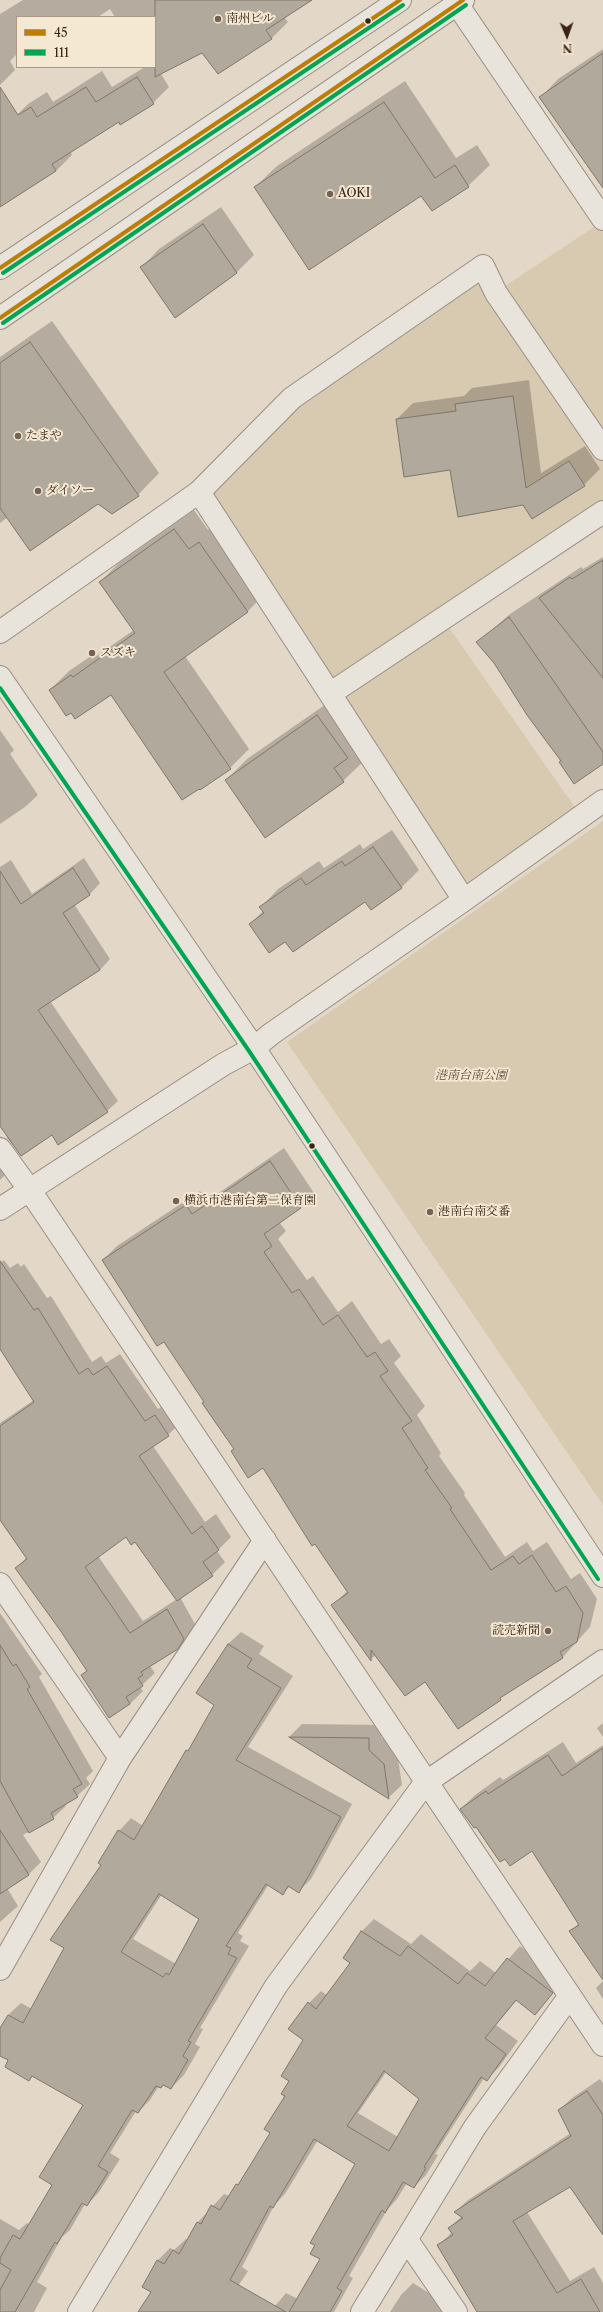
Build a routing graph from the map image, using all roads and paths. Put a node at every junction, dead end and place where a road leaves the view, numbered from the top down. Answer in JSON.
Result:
{"nodes":[{"id":1,"x":400,"y":0,"type":"edge"},
{"id":2,"x":458,"y":1,"type":"edge"},
{"id":3,"x":603,"y":219,"type":"edge"},
{"id":4,"x":0,"y":268,"type":"edge"},
{"id":5,"x":0,"y":318,"type":"edge"},
{"id":6,"x":603,"y":449,"type":"edge"},
{"id":7,"x":199,"y":492,"type":"junction"},
{"id":8,"x":603,"y":512,"type":"edge"},
{"id":9,"x":0,"y":632,"type":"edge"},
{"id":10,"x":0,"y":677,"type":"edge"},
{"id":11,"x":331,"y":693,"type":"junction"},
{"id":12,"x":603,"y":801,"type":"edge"},
{"id":13,"x":464,"y":900,"type":"junction"},
{"id":14,"x":254,"y":1048,"type":"junction"},
{"id":15,"x":0,"y":1149,"type":"edge"},
{"id":16,"x":29,"y":1189,"type":"junction"},
{"id":17,"x":0,"y":1208,"type":"edge"},
{"id":18,"x":265,"y":1540,"type":"junction"},
{"id":19,"x":603,"y":1576,"type":"edge"},
{"id":20,"x":0,"y":1584,"type":"edge"},
{"id":21,"x":603,"y":1661,"type":"edge"},
{"id":22,"x":120,"y":1758,"type":"junction"},
{"id":23,"x":426,"y":1783,"type":"junction"},
{"id":24,"x":0,"y":1969,"type":"edge"},
{"id":25,"x":569,"y":1997,"type":"junction"},
{"id":26,"x":603,"y":2045,"type":"edge"},
{"id":27,"x":407,"y":2240,"type":"junction"},
{"id":28,"x":79,"y":2312,"type":"edge"},
{"id":29,"x":362,"y":2312,"type":"edge"},
{"id":30,"x":456,"y":2312,"type":"edge"}],
"edges":[{"from":1,"to":4,"type":"street"},
{"from":2,"to":3,"type":"street"},
{"from":2,"to":5,"type":"street"},
{"from":6,"to":7,"type":"street"},
{"from":7,"to":9,"type":"street"},
{"from":7,"to":11,"type":"street"},
{"from":8,"to":11,"type":"street"},
{"from":10,"to":14,"type":"street"},
{"from":11,"to":13,"type":"street"},
{"from":12,"to":13,"type":"street"},
{"from":13,"to":14,"type":"street"},
{"from":14,"to":16,"type":"street"},
{"from":14,"to":19,"type":"street"},
{"from":15,"to":16,"type":"street"},
{"from":16,"to":17,"type":"street"},
{"from":16,"to":18,"type":"street"},
{"from":18,"to":22,"type":"street"},
{"from":18,"to":23,"type":"street"},
{"from":20,"to":22,"type":"street"},
{"from":21,"to":23,"type":"street"},
{"from":22,"to":24,"type":"street"},
{"from":23,"to":25,"type":"street"},
{"from":23,"to":28,"type":"street"},
{"from":25,"to":26,"type":"street"},
{"from":25,"to":27,"type":"street"},
{"from":27,"to":29,"type":"street"},
{"from":27,"to":30,"type":"street"}]}
